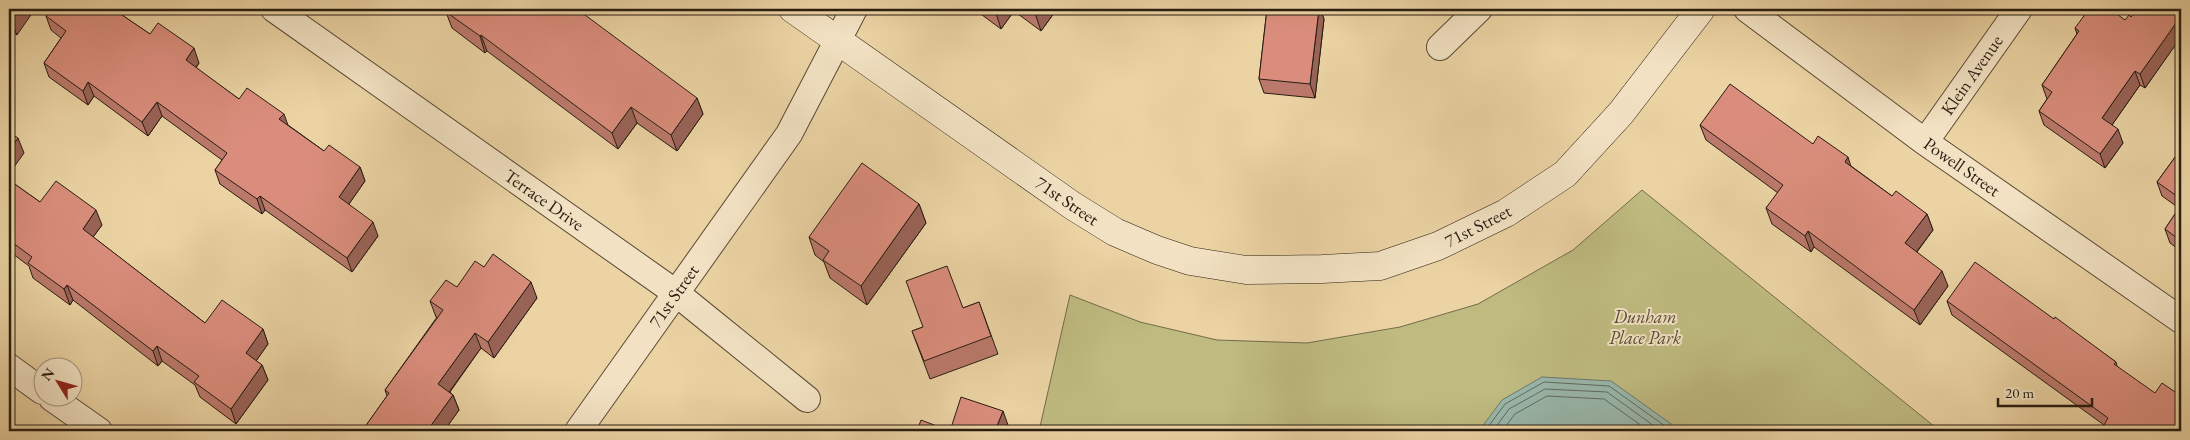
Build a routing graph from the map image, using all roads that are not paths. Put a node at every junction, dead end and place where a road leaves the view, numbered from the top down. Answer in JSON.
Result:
{"nodes":[{"id":1,"x":274,"y":9,"type":"edge"},
{"id":2,"x":793,"y":9,"type":"edge"},
{"id":3,"x":854,"y":9,"type":"edge"},
{"id":4,"x":1479,"y":9,"type":"edge"},
{"id":5,"x":1701,"y":9,"type":"edge"},
{"id":6,"x":1747,"y":9,"type":"edge"},
{"id":7,"x":2019,"y":9,"type":"edge"},
{"id":8,"x":838,"y":40,"type":"junction"},
{"id":9,"x":1440,"y":47,"type":"dead end"},
{"id":10,"x":1925,"y":142,"type":"junction"},
{"id":11,"x":676,"y":293,"type":"junction"},
{"id":12,"x":2181,"y":320,"type":"edge"},
{"id":13,"x":9,"y":367,"type":"edge"},
{"id":14,"x":32,"y":384,"type":"edge"},
{"id":15,"x":807,"y":399,"type":"dead end"},
{"id":16,"x":66,"y":408,"type":"edge"},
{"id":17,"x":99,"y":431,"type":"edge"},
{"id":18,"x":578,"y":431,"type":"edge"}],
"edges":[{"from":1,"to":11,"type":"street","name":"Terrace Drive"},
{"from":2,"to":8,"type":"street"},
{"from":3,"to":8,"type":"street"},
{"from":4,"to":9,"type":"street"},
{"from":5,"to":8,"type":"street","name":"71st Street"},
{"from":6,"to":10,"type":"street","name":"Powell Street"},
{"from":7,"to":10,"type":"street","name":"Klein Avenue"},
{"from":8,"to":11,"type":"street","name":"71st Street"},
{"from":10,"to":12,"type":"street","name":"Powell Street"},
{"from":11,"to":15,"type":"street","name":"Terrace Drive"},
{"from":11,"to":18,"type":"street","name":"71st Street"},
{"from":13,"to":14,"type":"street"},
{"from":16,"to":17,"type":"street"}]}
